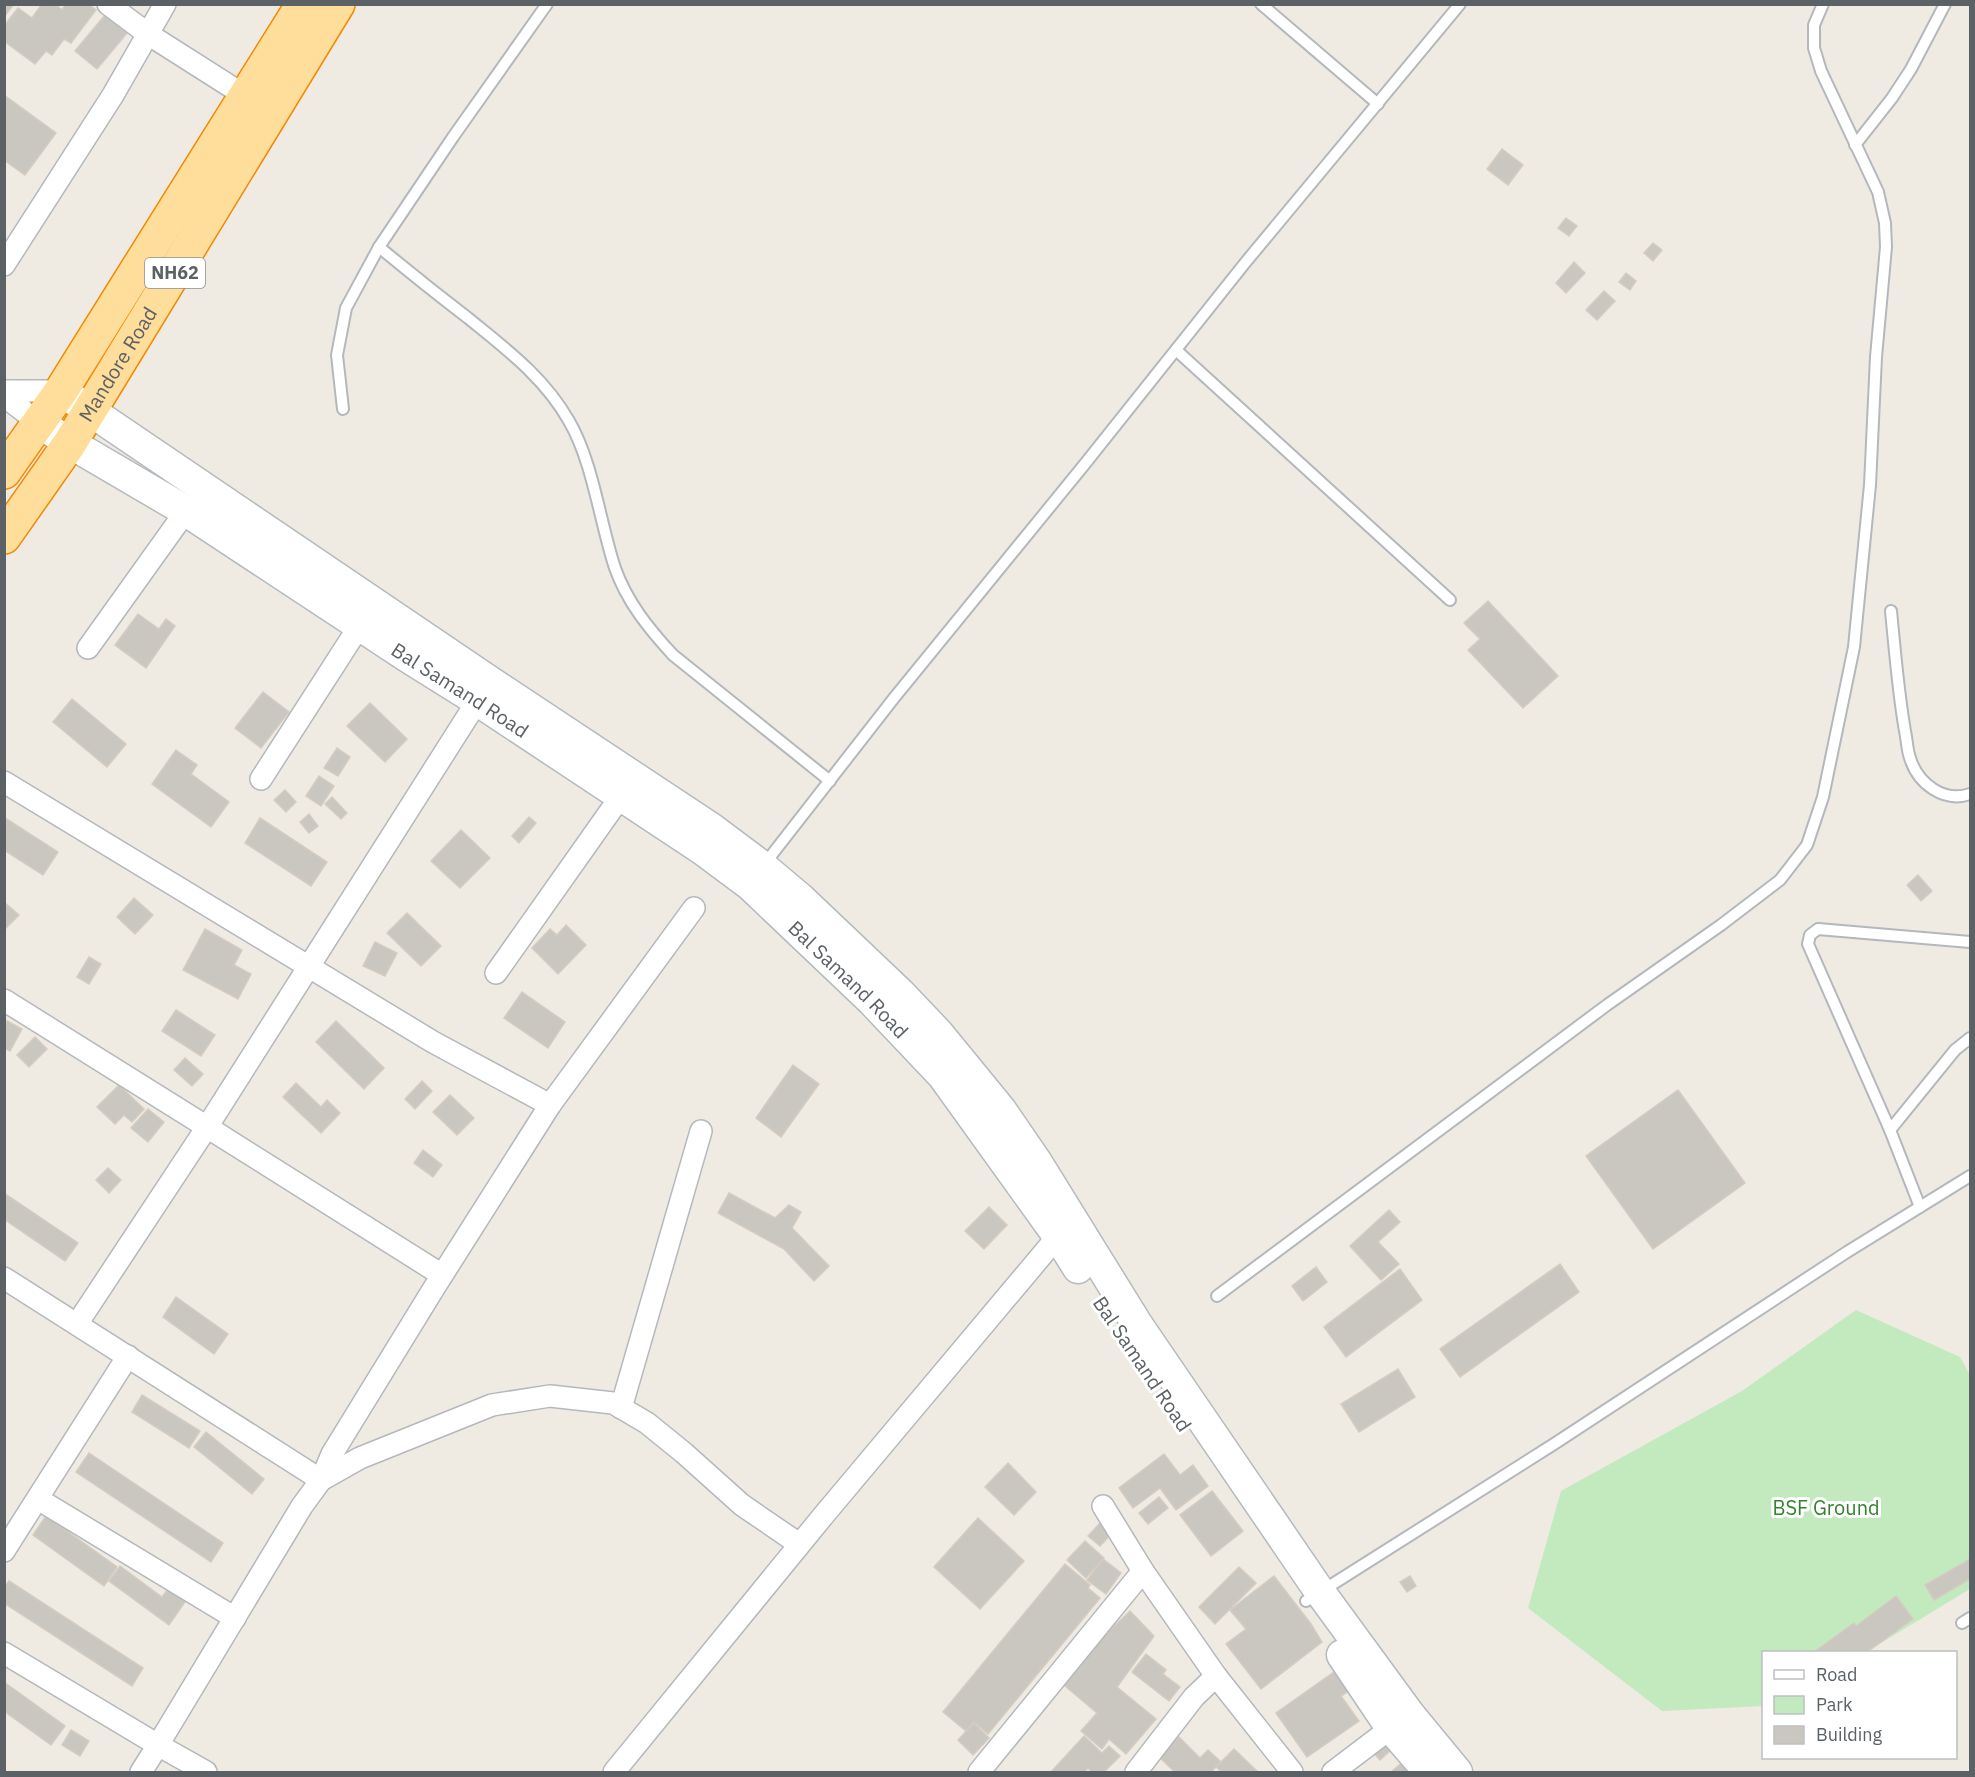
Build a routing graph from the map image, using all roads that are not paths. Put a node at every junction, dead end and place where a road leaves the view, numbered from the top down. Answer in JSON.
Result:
{"nodes":[{"id":1,"x":108,"y":4,"type":"edge"},
{"id":2,"x":165,"y":4,"type":"edge"},
{"id":3,"x":303,"y":4,"type":"edge"},
{"id":4,"x":338,"y":4,"type":"edge"},
{"id":5,"x":547,"y":4,"type":"edge"},
{"id":6,"x":1261,"y":4,"type":"edge"},
{"id":7,"x":1460,"y":4,"type":"edge"},
{"id":8,"x":1823,"y":4,"type":"edge"},
{"id":9,"x":1945,"y":4,"type":"edge"},
{"id":10,"x":148,"y":34,"type":"junction"},
{"id":11,"x":1378,"y":104,"type":"junction"},
{"id":12,"x":260,"y":105,"type":"junction"},
{"id":13,"x":1855,"y":145,"type":"junction"},
{"id":14,"x":379,"y":247,"type":"junction"},
{"id":15,"x":4,"y":265,"type":"edge"},
{"id":16,"x":1176,"y":351,"type":"junction"},
{"id":17,"x":61,"y":391,"type":"junction"},
{"id":18,"x":4,"y":394,"type":"edge"},
{"id":19,"x":343,"y":409,"type":"dead end"},
{"id":20,"x":90,"y":410,"type":"junction"},
{"id":21,"x":38,"y":422,"type":"junction"},
{"id":22,"x":70,"y":443,"type":"junction"},
{"id":23,"x":4,"y":472,"type":"edge"},
{"id":24,"x":186,"y":511,"type":"junction"},
{"id":25,"x":4,"y":537,"type":"edge"},
{"id":26,"x":1450,"y":600,"type":"dead end"},
{"id":27,"x":1891,"y":611,"type":"dead end"},
{"id":28,"x":360,"y":625,"type":"junction"},
{"id":29,"x":88,"y":648,"type":"dead end"},
{"id":30,"x":484,"y":691,"type":"junction"},
{"id":31,"x":261,"y":779,"type":"dead end"},
{"id":32,"x":830,"y":781,"type":"junction"},
{"id":33,"x":4,"y":782,"type":"edge"},
{"id":34,"x":1971,"y":794,"type":"edge"},
{"id":35,"x":621,"y":796,"type":"junction"},
{"id":36,"x":763,"y":867,"type":"junction"},
{"id":37,"x":694,"y":908,"type":"dead end"},
{"id":38,"x":1971,"y":942,"type":"edge"},
{"id":39,"x":309,"y":967,"type":"junction"},
{"id":40,"x":496,"y":973,"type":"dead end"},
{"id":41,"x":4,"y":1000,"type":"edge"},
{"id":42,"x":1971,"y":1038,"type":"edge"},
{"id":43,"x":550,"y":1105,"type":"junction"},
{"id":44,"x":207,"y":1127,"type":"junction"},
{"id":45,"x":1890,"y":1130,"type":"junction"},
{"id":46,"x":701,"y":1131,"type":"dead end"},
{"id":47,"x":1971,"y":1176,"type":"edge"},
{"id":48,"x":1920,"y":1207,"type":"junction"},
{"id":49,"x":1058,"y":1236,"type":"junction"},
{"id":50,"x":442,"y":1275,"type":"junction"},
{"id":51,"x":4,"y":1278,"type":"edge"},
{"id":52,"x":1217,"y":1296,"type":"dead end"},
{"id":53,"x":77,"y":1324,"type":"junction"},
{"id":54,"x":128,"y":1356,"type":"junction"},
{"id":55,"x":621,"y":1408,"type":"junction"},
{"id":56,"x":321,"y":1480,"type":"junction"},
{"id":57,"x":38,"y":1499,"type":"junction"},
{"id":58,"x":1103,"y":1506,"type":"dead end"},
{"id":59,"x":799,"y":1544,"type":"junction"},
{"id":60,"x":4,"y":1551,"type":"edge"},
{"id":61,"x":1143,"y":1571,"type":"junction"},
{"id":62,"x":1313,"y":1597,"type":"junction"},
{"id":63,"x":235,"y":1618,"type":"junction"},
{"id":64,"x":4,"y":1653,"type":"edge"},
{"id":65,"x":1216,"y":1676,"type":"junction"},
{"id":66,"x":1391,"y":1728,"type":"junction"},
{"id":67,"x":158,"y":1745,"type":"junction"},
{"id":68,"x":141,"y":1773,"type":"edge"},
{"id":69,"x":206,"y":1773,"type":"edge"},
{"id":70,"x":614,"y":1773,"type":"edge"},
{"id":71,"x":979,"y":1773,"type":"edge"},
{"id":72,"x":1136,"y":1773,"type":"edge"},
{"id":73,"x":1292,"y":1773,"type":"edge"},
{"id":74,"x":1333,"y":1773,"type":"edge"},
{"id":75,"x":1429,"y":1773,"type":"edge"},
{"id":76,"x":1457,"y":1773,"type":"edge"}],
"edges":[{"from":1,"to":10,"type":"street"},
{"from":2,"to":10,"type":"street"},
{"from":3,"to":12,"type":"highway","name":"Mandore Road","number":"NH62"},
{"from":4,"to":12,"type":"highway","name":"Mandore Road","number":"NH62"},
{"from":5,"to":14,"type":"lane"},
{"from":6,"to":11,"type":"lane"},
{"from":7,"to":11,"type":"lane"},
{"from":8,"to":13,"type":"lane"},
{"from":9,"to":13,"type":"lane"},
{"from":10,"to":12,"type":"street"},
{"from":10,"to":15,"type":"street"},
{"from":11,"to":16,"type":"lane"},
{"from":12,"to":17,"type":"highway","name":"Mandore Road","number":"NH62"},
{"from":12,"to":20,"type":"highway","name":"Mandore Road","number":"NH62"},
{"from":13,"to":52,"type":"lane"},
{"from":14,"to":19,"type":"lane"},
{"from":14,"to":32,"type":"lane"},
{"from":16,"to":26,"type":"lane"},
{"from":16,"to":32,"type":"lane"},
{"from":17,"to":18,"type":"street"},
{"from":17,"to":20,"type":"main road","name":"Bal Samand Road"},
{"from":17,"to":21,"type":"highway","name":"Mandore Road","number":"NH62"},
{"from":18,"to":21,"type":"street"},
{"from":20,"to":22,"type":"highway","name":"Mandore Road","number":"NH62"},
{"from":20,"to":30,"type":"main road","name":"Bal Samand Road"},
{"from":21,"to":22,"type":"main road","name":"Bal Samand Road"},
{"from":21,"to":23,"type":"highway","name":"Mandore Road","number":"NH62"},
{"from":22,"to":24,"type":"main road","name":"Bal Samand Road"},
{"from":22,"to":25,"type":"highway","name":"Mandore Road","number":"NH62"},
{"from":24,"to":28,"type":"main road","name":"Bal Samand Road"},
{"from":24,"to":29,"type":"street"},
{"from":27,"to":34,"type":"lane"},
{"from":28,"to":30,"type":"main road","name":"Bal Samand Road"},
{"from":28,"to":31,"type":"street"},
{"from":30,"to":35,"type":"main road","name":"Bal Samand Road"},
{"from":30,"to":36,"type":"main road","name":"Bal Samand Road"},
{"from":30,"to":39,"type":"street"},
{"from":32,"to":36,"type":"lane"},
{"from":33,"to":39,"type":"street"},
{"from":35,"to":40,"type":"street"},
{"from":35,"to":49,"type":"main road","name":"Bal Samand Road"},
{"from":36,"to":62,"type":"main road","name":"Bal Samand Road"},
{"from":37,"to":43,"type":"street"},
{"from":38,"to":45,"type":"lane"},
{"from":39,"to":43,"type":"street"},
{"from":39,"to":44,"type":"street"},
{"from":41,"to":44,"type":"street"},
{"from":42,"to":45,"type":"lane"},
{"from":43,"to":50,"type":"street"},
{"from":44,"to":50,"type":"street"},
{"from":44,"to":53,"type":"street"},
{"from":45,"to":48,"type":"lane"},
{"from":46,"to":55,"type":"street"},
{"from":47,"to":48,"type":"lane"},
{"from":48,"to":62,"type":"lane"},
{"from":49,"to":59,"type":"street"},
{"from":49,"to":62,"type":"main road","name":"Bal Samand Road"},
{"from":50,"to":56,"type":"street"},
{"from":51,"to":53,"type":"street"},
{"from":53,"to":54,"type":"street"},
{"from":54,"to":56,"type":"street"},
{"from":54,"to":57,"type":"street"},
{"from":55,"to":56,"type":"street"},
{"from":55,"to":59,"type":"street"},
{"from":56,"to":63,"type":"street"},
{"from":57,"to":60,"type":"street"},
{"from":57,"to":63,"type":"street"},
{"from":58,"to":61,"type":"street"},
{"from":59,"to":70,"type":"street"},
{"from":61,"to":65,"type":"street"},
{"from":61,"to":71,"type":"street"},
{"from":62,"to":66,"type":"main road","name":"Bal Samand Road"},
{"from":62,"to":76,"type":"main road","name":"Bal Samand Road"},
{"from":63,"to":67,"type":"street"},
{"from":64,"to":67,"type":"street"},
{"from":65,"to":72,"type":"street"},
{"from":65,"to":73,"type":"street"},
{"from":66,"to":74,"type":"street"},
{"from":66,"to":75,"type":"main road","name":"Bal Samand Road"},
{"from":67,"to":68,"type":"street"},
{"from":67,"to":69,"type":"street"}]}
